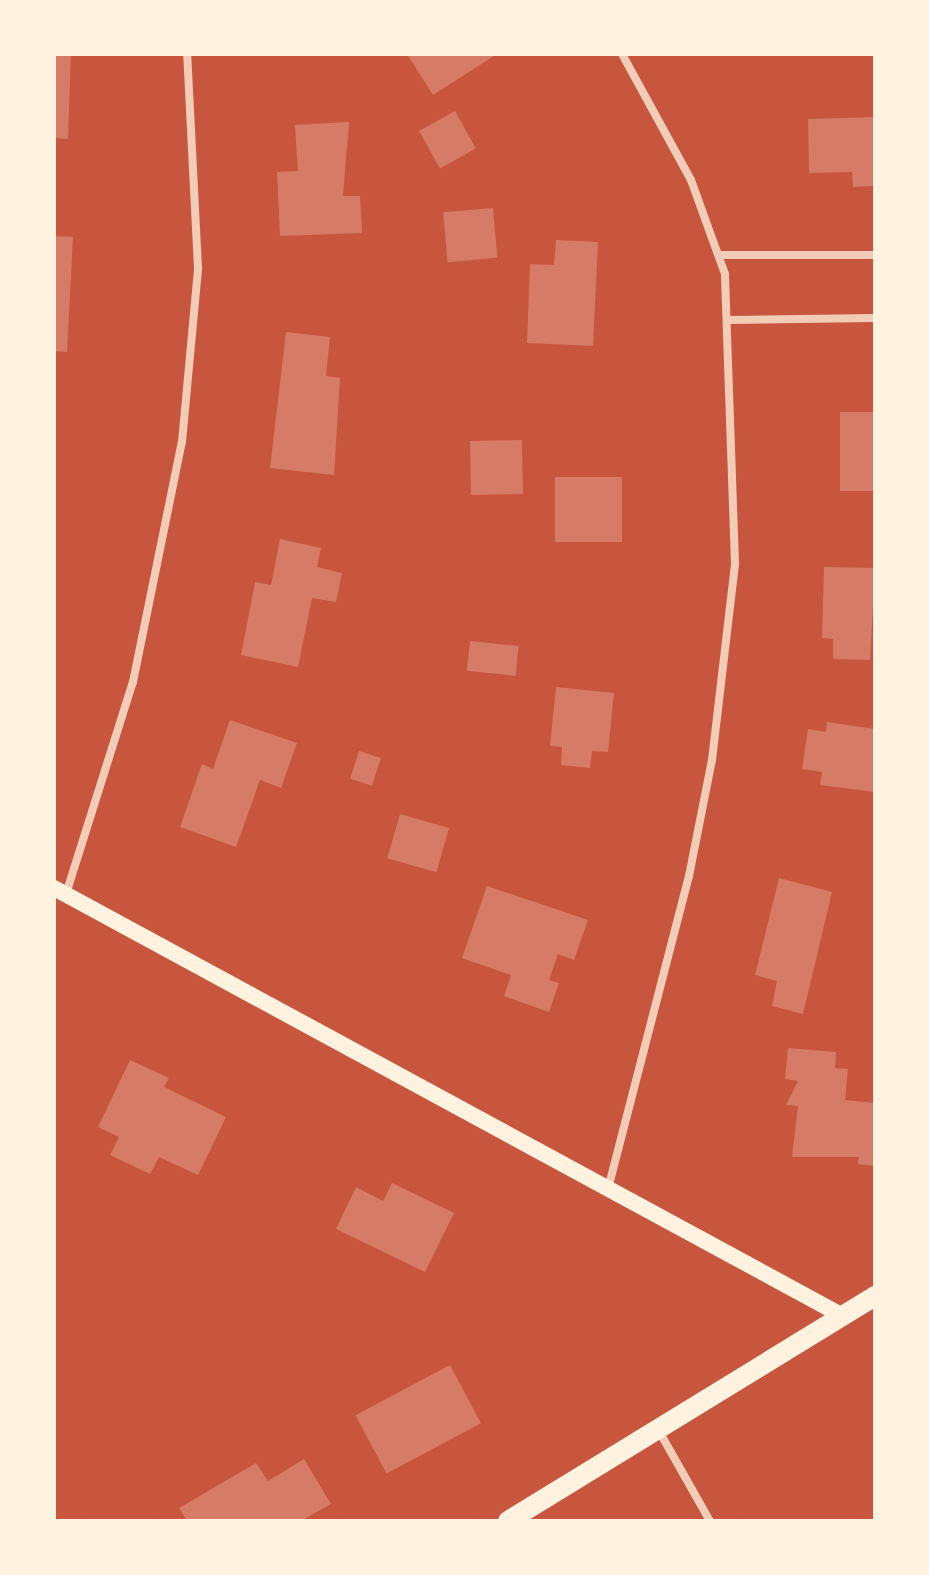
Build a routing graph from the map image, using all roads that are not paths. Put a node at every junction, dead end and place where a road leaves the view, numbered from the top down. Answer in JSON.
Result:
{"nodes":[{"id":1,"x":187,"y":54,"type":"edge"},
{"id":2,"x":622,"y":54,"type":"edge"},
{"id":3,"x":720,"y":255,"type":"junction"},
{"id":4,"x":875,"y":255,"type":"edge"},
{"id":5,"x":875,"y":318,"type":"edge"},
{"id":6,"x":730,"y":320,"type":"junction"},
{"id":7,"x":60,"y":891,"type":"edge"},
{"id":8,"x":609,"y":1185,"type":"junction"},
{"id":9,"x":875,"y":1296,"type":"edge"},
{"id":10,"x":843,"y":1316,"type":"junction"},
{"id":11,"x":659,"y":1431,"type":"junction"},
{"id":12,"x":508,"y":1521,"type":"edge"},
{"id":13,"x":710,"y":1521,"type":"edge"}],
"edges":[{"from":1,"to":7,"type":"street"},
{"from":2,"to":3,"type":"street"},
{"from":3,"to":4,"type":"street"},
{"from":3,"to":6,"type":"street"},
{"from":5,"to":6,"type":"street"},
{"from":6,"to":8,"type":"street"},
{"from":7,"to":8,"type":"main road"},
{"from":8,"to":10,"type":"main road"},
{"from":9,"to":10,"type":"main road"},
{"from":10,"to":11,"type":"main road"},
{"from":11,"to":12,"type":"main road"},
{"from":11,"to":13,"type":"street"}]}
